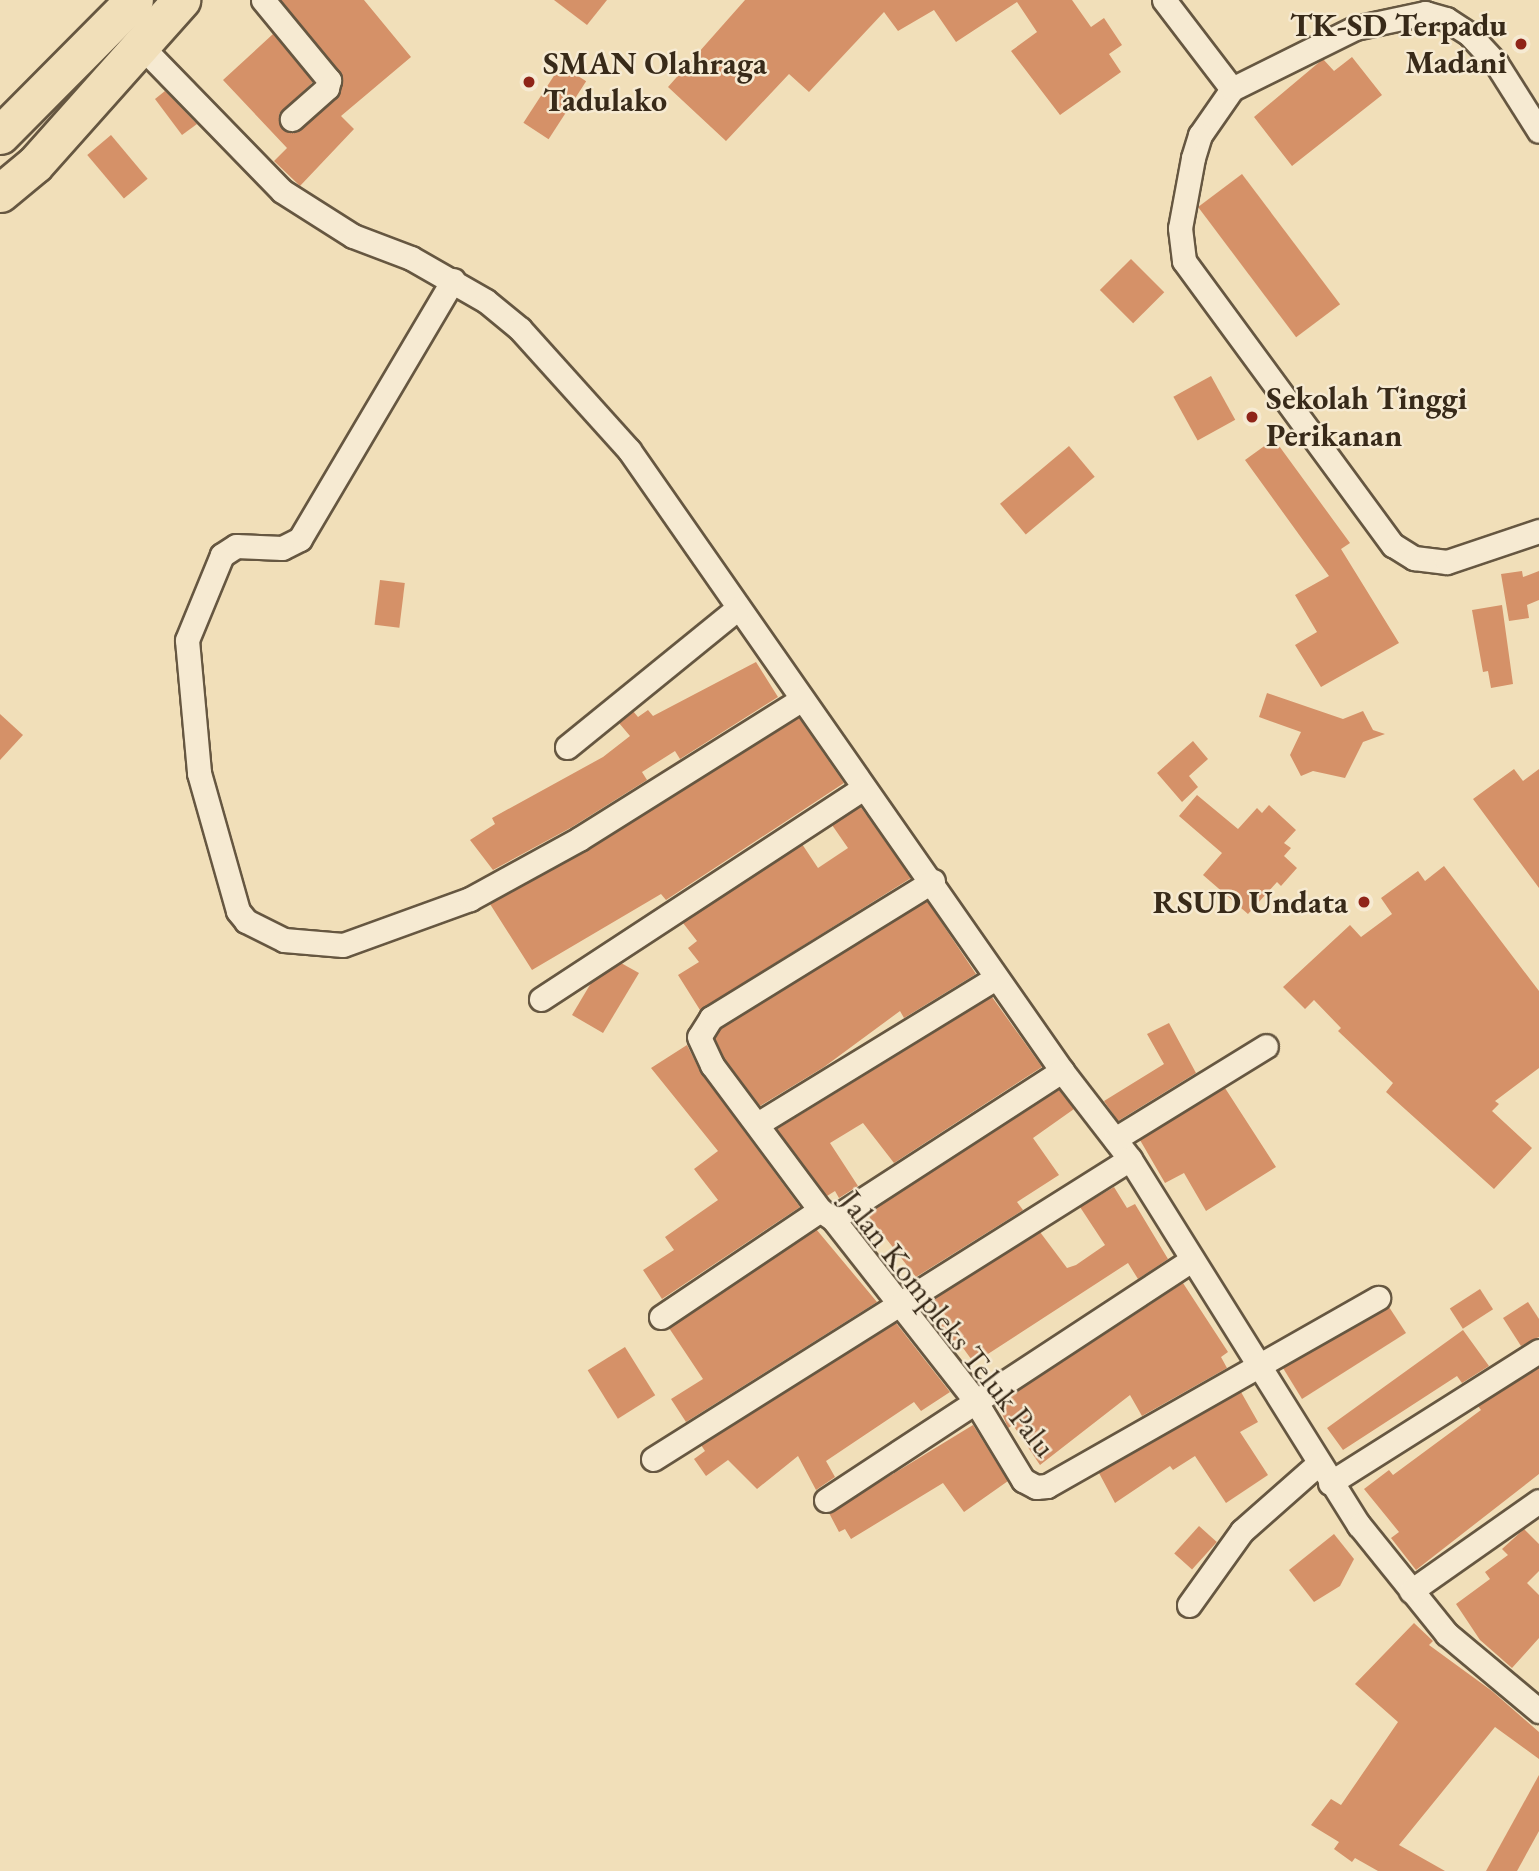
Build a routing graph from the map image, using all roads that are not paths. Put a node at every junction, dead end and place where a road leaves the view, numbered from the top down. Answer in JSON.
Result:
{"nodes":[{"id":1,"x":134,"y":0,"type":"edge"},
{"id":2,"x":181,"y":0,"type":"edge"},
{"id":3,"x":263,"y":0,"type":"edge"},
{"id":4,"x":1164,"y":0,"type":"edge"},
{"id":5,"x":141,"y":46,"type":"junction"},
{"id":6,"x":1231,"y":89,"type":"junction"},
{"id":7,"x":292,"y":119,"type":"dead end"},
{"id":8,"x":1539,"y":131,"type":"edge"},
{"id":9,"x":0,"y":135,"type":"edge"},
{"id":10,"x":0,"y":193,"type":"edge"},
{"id":11,"x":453,"y":280,"type":"junction"},
{"id":12,"x":1539,"y":531,"type":"edge"},
{"id":13,"x":738,"y":608,"type":"junction"},
{"id":14,"x":802,"y":699,"type":"junction"},
{"id":15,"x":567,"y":747,"type":"dead end"},
{"id":16,"x":863,"y":788,"type":"junction"},
{"id":17,"x":933,"y":881,"type":"junction"},
{"id":18,"x":996,"y":978,"type":"junction"},
{"id":19,"x":541,"y":999,"type":"dead end"},
{"id":20,"x":1266,"y":1046,"type":"dead end"},
{"id":21,"x":1062,"y":1071,"type":"junction"},
{"id":22,"x":759,"y":1123,"type":"junction"},
{"id":23,"x":1115,"y":1139,"type":"junction"},
{"id":24,"x":1130,"y":1159,"type":"junction"},
{"id":25,"x":827,"y":1215,"type":"junction"},
{"id":26,"x":1192,"y":1259,"type":"junction"},
{"id":27,"x":1378,"y":1298,"type":"dead end"},
{"id":28,"x":900,"y":1304,"type":"junction"},
{"id":29,"x":661,"y":1317,"type":"dead end"},
{"id":30,"x":1539,"y":1351,"type":"edge"},
{"id":31,"x":1256,"y":1367,"type":"junction"},
{"id":32,"x":974,"y":1399,"type":"junction"},
{"id":33,"x":653,"y":1459,"type":"dead end"},
{"id":34,"x":1324,"y":1474,"type":"junction"},
{"id":35,"x":825,"y":1500,"type":"dead end"},
{"id":36,"x":1539,"y":1501,"type":"edge"},
{"id":37,"x":1411,"y":1591,"type":"junction"},
{"id":38,"x":1189,"y":1605,"type":"dead end"},
{"id":39,"x":1536,"y":1703,"type":"edge"}],
"edges":[{"from":1,"to":9,"type":"main road"},
{"from":2,"to":5,"type":"main road"},
{"from":3,"to":7,"type":"street"},
{"from":4,"to":6,"type":"street"},
{"from":5,"to":10,"type":"main road"},
{"from":5,"to":11,"type":"street"},
{"from":6,"to":8,"type":"street"},
{"from":6,"to":12,"type":"street"},
{"from":11,"to":13,"type":"street"},
{"from":11,"to":14,"type":"street"},
{"from":13,"to":14,"type":"street"},
{"from":13,"to":15,"type":"street"},
{"from":14,"to":16,"type":"street"},
{"from":16,"to":17,"type":"street"},
{"from":16,"to":19,"type":"street"},
{"from":17,"to":18,"type":"street"},
{"from":17,"to":22,"type":"street","name":"Jalan Kompleks Teluk Palu"},
{"from":18,"to":21,"type":"street"},
{"from":18,"to":22,"type":"street"},
{"from":20,"to":23,"type":"street"},
{"from":21,"to":23,"type":"street"},
{"from":21,"to":25,"type":"street"},
{"from":22,"to":25,"type":"street","name":"Jalan Kompleks Teluk Palu"},
{"from":23,"to":24,"type":"street"},
{"from":24,"to":26,"type":"street"},
{"from":24,"to":28,"type":"street"},
{"from":25,"to":28,"type":"street","name":"Jalan Kompleks Teluk Palu"},
{"from":25,"to":29,"type":"street"},
{"from":26,"to":31,"type":"street"},
{"from":26,"to":32,"type":"street"},
{"from":27,"to":31,"type":"street"},
{"from":28,"to":32,"type":"street","name":"Jalan Kompleks Teluk Palu"},
{"from":28,"to":33,"type":"street"},
{"from":30,"to":34,"type":"street"},
{"from":31,"to":32,"type":"street","name":"Jalan Kompleks Teluk Palu"},
{"from":31,"to":34,"type":"street"},
{"from":32,"to":35,"type":"street"},
{"from":34,"to":37,"type":"street"},
{"from":34,"to":38,"type":"street"},
{"from":36,"to":37,"type":"street"},
{"from":37,"to":39,"type":"street"}]}
